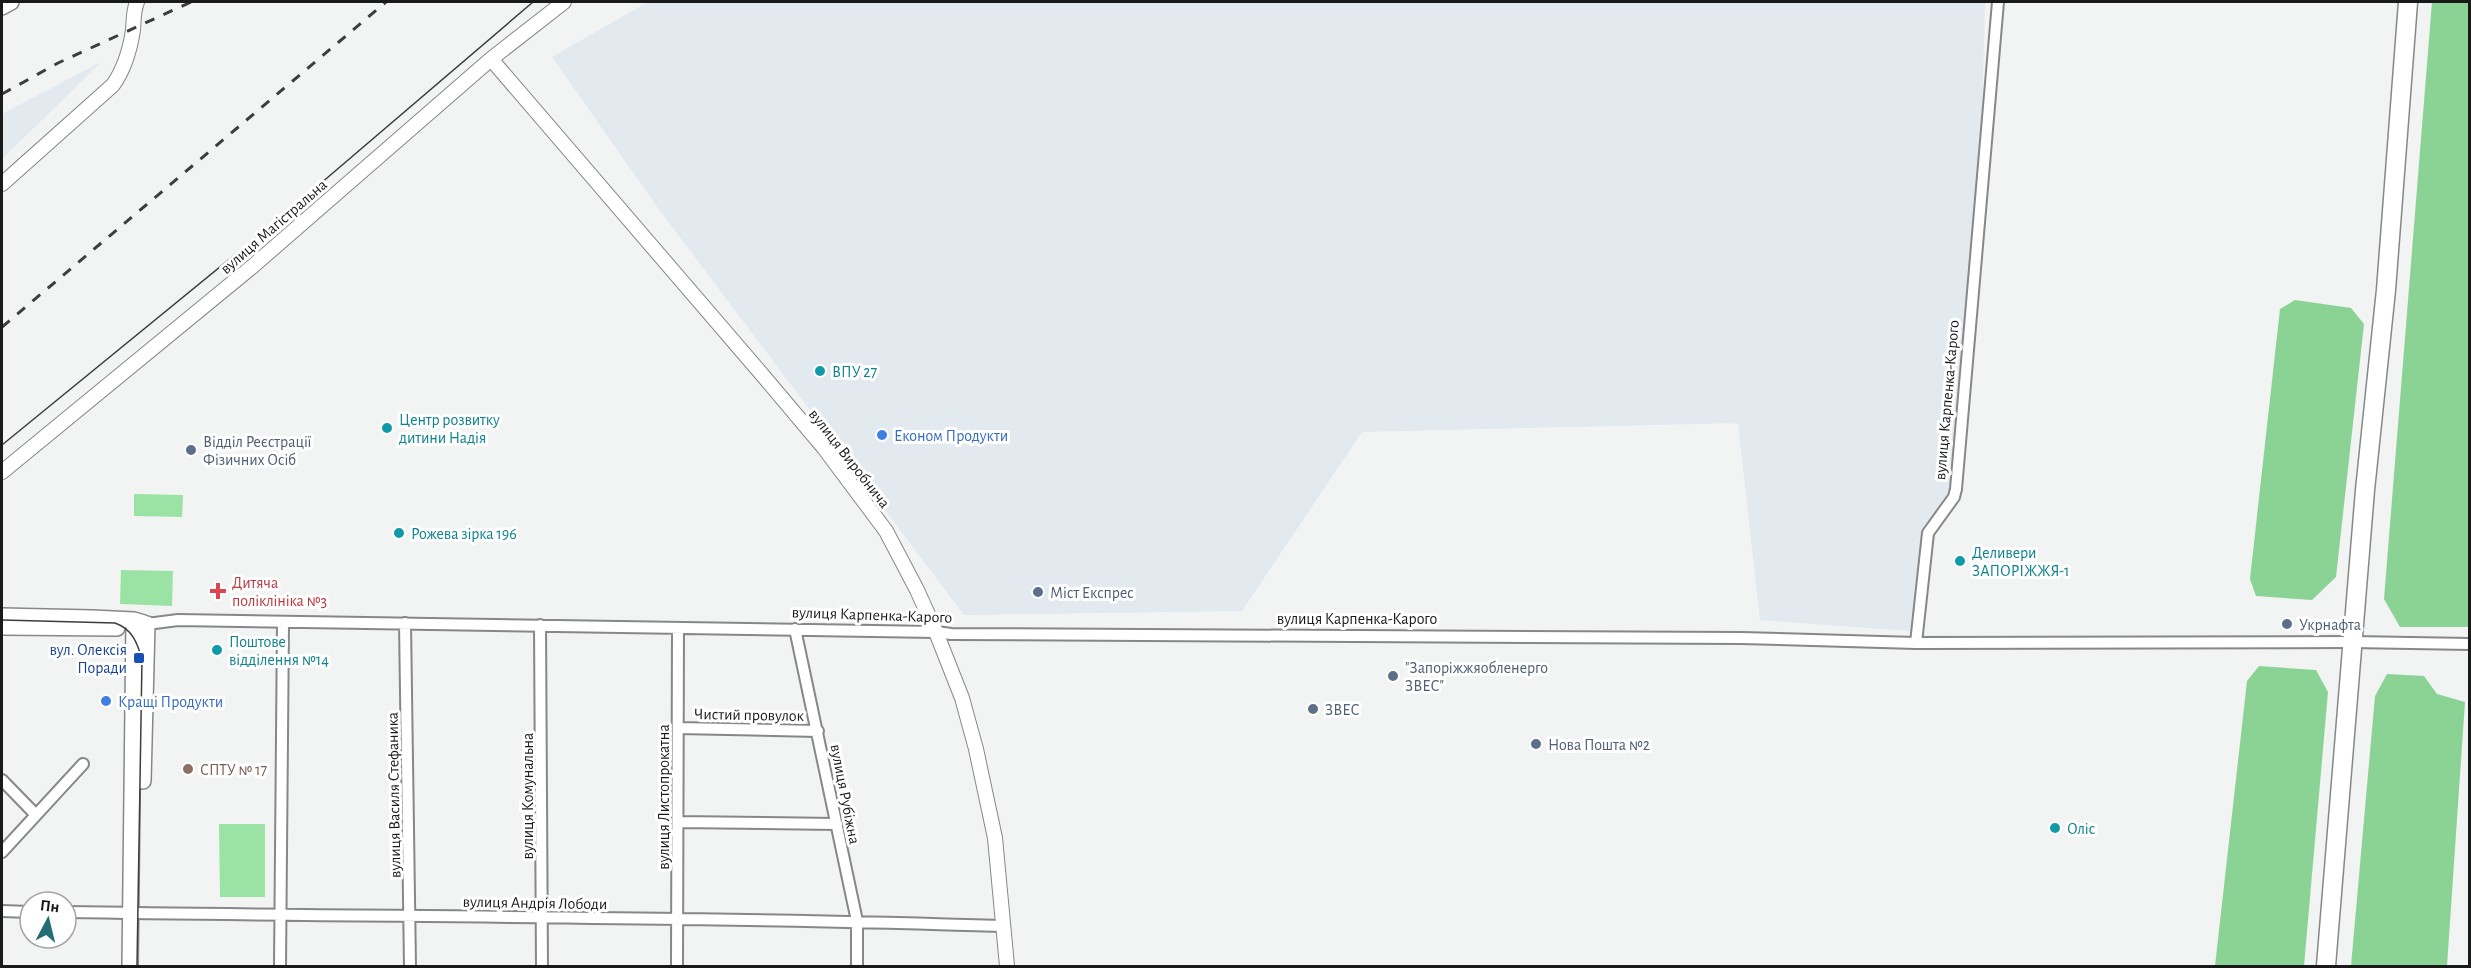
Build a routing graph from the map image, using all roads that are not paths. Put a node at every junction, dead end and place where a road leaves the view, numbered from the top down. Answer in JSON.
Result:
{"nodes":[{"id":1,"x":11,"y":2,"type":"edge"},
{"id":2,"x":137,"y":2,"type":"edge"},
{"id":3,"x":564,"y":2,"type":"edge"},
{"id":4,"x":1998,"y":2,"type":"edge"},
{"id":5,"x":2408,"y":2,"type":"edge"},
{"id":6,"x":2,"y":6,"type":"edge"},
{"id":7,"x":491,"y":59,"type":"junction"},
{"id":8,"x":2,"y":184,"type":"edge"},
{"id":9,"x":2,"y":472,"type":"edge"},
{"id":10,"x":283,"y":622,"type":"junction"},
{"id":11,"x":405,"y":623,"type":"junction"},
{"id":12,"x":139,"y":624,"type":"junction"},
{"id":13,"x":7,"y":625,"type":"edge"},
{"id":14,"x":540,"y":625,"type":"junction"},
{"id":15,"x":678,"y":628,"type":"junction"},
{"id":16,"x":795,"y":629,"type":"junction"},
{"id":17,"x":936,"y":632,"type":"junction"},
{"id":18,"x":2352,"y":642,"type":"junction"},
{"id":19,"x":1916,"y":643,"type":"junction"},
{"id":20,"x":2469,"y":644,"type":"edge"},
{"id":21,"x":679,"y":728,"type":"junction"},
{"id":22,"x":818,"y":730,"type":"junction"},
{"id":23,"x":83,"y":764,"type":"dead end"},
{"id":24,"x":2,"y":780,"type":"edge"},
{"id":25,"x":36,"y":815,"type":"junction"},
{"id":26,"x":678,"y":822,"type":"junction"},
{"id":27,"x":837,"y":824,"type":"junction"},
{"id":28,"x":2,"y":852,"type":"edge"},
{"id":29,"x":2,"y":912,"type":"edge"},
{"id":30,"x":18,"y":912,"type":"edge"},
{"id":31,"x":78,"y":912,"type":"edge"},
{"id":32,"x":135,"y":913,"type":"junction"},
{"id":33,"x":280,"y":914,"type":"junction"},
{"id":34,"x":410,"y":916,"type":"junction"},
{"id":35,"x":542,"y":917,"type":"junction"},
{"id":36,"x":677,"y":918,"type":"junction"},
{"id":37,"x":857,"y":921,"type":"junction"},
{"id":38,"x":1003,"y":926,"type":"junction"},
{"id":39,"x":130,"y":966,"type":"edge"},
{"id":40,"x":140,"y":966,"type":"edge"},
{"id":41,"x":280,"y":966,"type":"edge"},
{"id":42,"x":410,"y":966,"type":"edge"},
{"id":43,"x":542,"y":966,"type":"edge"},
{"id":44,"x":677,"y":966,"type":"edge"},
{"id":45,"x":857,"y":966,"type":"edge"},
{"id":46,"x":1007,"y":966,"type":"edge"},
{"id":47,"x":2326,"y":966,"type":"edge"}],
"edges":[{"from":1,"to":6,"type":"main road"},
{"from":2,"to":8,"type":"street"},
{"from":3,"to":7,"type":"street","name":"вулиця Магістральна"},
{"from":4,"to":19,"type":"street","name":"вулиця Карпенка-Карого"},
{"from":5,"to":18,"type":"highway"},
{"from":7,"to":9,"type":"street","name":"вулиця Магістральна"},
{"from":7,"to":17,"type":"street","name":"вулиця Виробнича"},
{"from":10,"to":11,"type":"street","name":"вулиця Карпенка-Карого"},
{"from":10,"to":12,"type":"street","name":"вулиця Карпенка-Карого"},
{"from":10,"to":33,"type":"street"},
{"from":11,"to":14,"type":"street","name":"вулиця Карпенка-Карого"},
{"from":11,"to":34,"type":"street","name":"вулиця Василя Стефаника"},
{"from":12,"to":13,"type":"main road","name":"вулиця Карпенка-Карого"},
{"from":12,"to":32,"type":"main road"},
{"from":14,"to":15,"type":"street","name":"вулиця Карпенка-Карого"},
{"from":14,"to":35,"type":"street","name":"вулиця Комунальна"},
{"from":15,"to":16,"type":"street","name":"вулиця Карпенка-Карого"},
{"from":15,"to":21,"type":"street","name":"вулиця Листопрокатна"},
{"from":16,"to":17,"type":"street","name":"вулиця Карпенка-Карого"},
{"from":16,"to":22,"type":"street","name":"вулиця Рубіжна"},
{"from":17,"to":19,"type":"street","name":"вулиця Карпенка-Карого"},
{"from":17,"to":38,"type":"street","name":"вулиця Виробнича"},
{"from":18,"to":19,"type":"street"},
{"from":18,"to":20,"type":"street"},
{"from":18,"to":47,"type":"highway"},
{"from":21,"to":22,"type":"street","name":"Чистий провулок"},
{"from":21,"to":26,"type":"street","name":"вулиця Листопрокатна"},
{"from":22,"to":27,"type":"street","name":"вулиця Рубіжна"},
{"from":23,"to":25,"type":"street"},
{"from":24,"to":25,"type":"street"},
{"from":25,"to":28,"type":"street"},
{"from":26,"to":27,"type":"street"},
{"from":26,"to":36,"type":"street","name":"вулиця Листопрокатна"},
{"from":27,"to":37,"type":"street","name":"вулиця Рубіжна"},
{"from":29,"to":30,"type":"street"},
{"from":31,"to":32,"type":"street","name":"вулиця Андрія Лободи"},
{"from":32,"to":33,"type":"street","name":"вулиця Андрія Лободи"},
{"from":32,"to":39,"type":"main road"},
{"from":32,"to":40,"type":"main road"},
{"from":33,"to":34,"type":"street","name":"вулиця Андрія Лободи"},
{"from":33,"to":41,"type":"street"},
{"from":34,"to":35,"type":"street","name":"вулиця Андрія Лободи"},
{"from":34,"to":42,"type":"street","name":"вулиця Василя Стефаника"},
{"from":35,"to":36,"type":"street","name":"вулиця Андрія Лободи"},
{"from":35,"to":43,"type":"street","name":"вулиця Комунальна"},
{"from":36,"to":37,"type":"street","name":"вулиця Андрія Лободи"},
{"from":36,"to":44,"type":"street","name":"вулиця Листопрокатна"},
{"from":37,"to":38,"type":"street","name":"вулиця Андрія Лободи"},
{"from":37,"to":45,"type":"street","name":"вулиця Рубіжна"},
{"from":38,"to":46,"type":"street","name":"вулиця Виробнича"}]}
